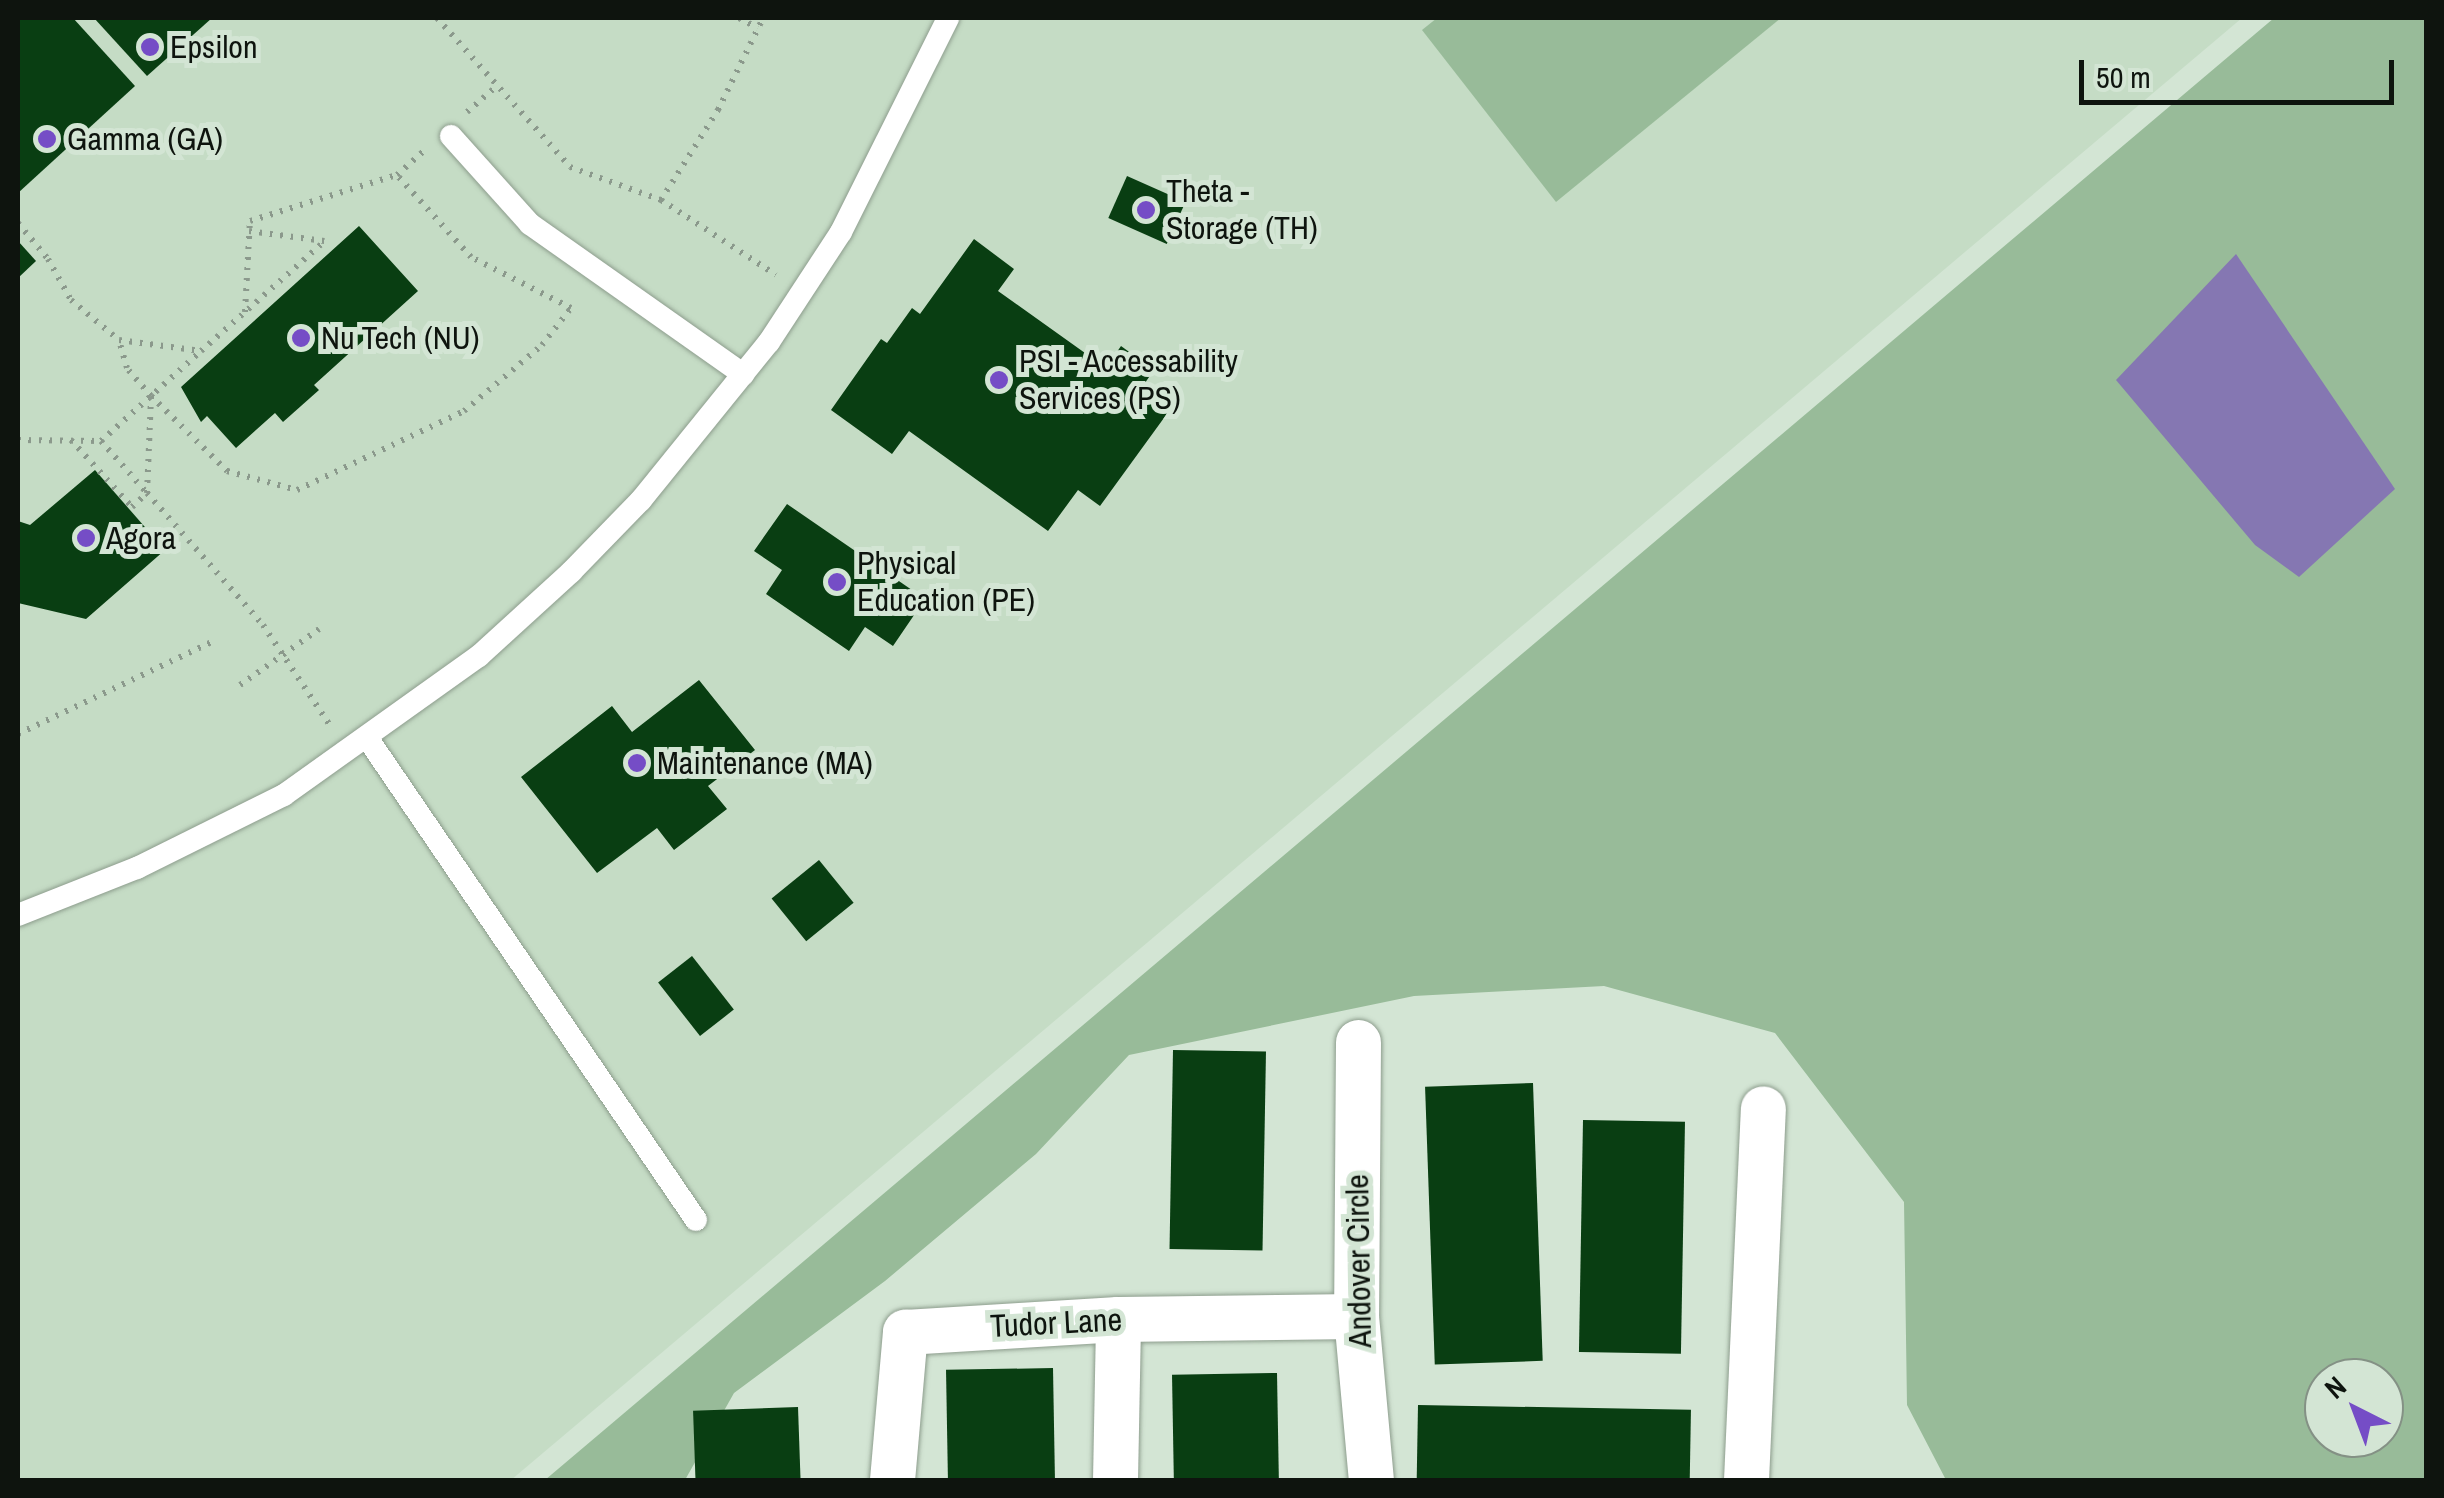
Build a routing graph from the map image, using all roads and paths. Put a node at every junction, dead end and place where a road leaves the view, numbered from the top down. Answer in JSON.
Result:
{"nodes":[{"id":1,"x":437,"y":18,"type":"edge"},
{"id":2,"x":739,"y":18,"type":"edge"},
{"id":3,"x":763,"y":18,"type":"edge"},
{"id":4,"x":948,"y":18,"type":"edge"},
{"id":5,"x":758,"y":28,"type":"junction"},
{"id":6,"x":496,"y":87,"type":"junction"},
{"id":7,"x":448,"y":132,"type":"junction"},
{"id":8,"x":397,"y":175,"type":"junction"},
{"id":9,"x":661,"y":200,"type":"junction"},
{"id":10,"x":18,"y":223,"type":"edge"},
{"id":11,"x":249,"y":232,"type":"junction"},
{"id":12,"x":794,"y":303,"type":"junction"},
{"id":13,"x":245,"y":312,"type":"junction"},
{"id":14,"x":118,"y":340,"type":"junction"},
{"id":15,"x":201,"y":351,"type":"junction"},
{"id":16,"x":743,"y":374,"type":"junction"},
{"id":17,"x":151,"y":396,"type":"junction"},
{"id":18,"x":71,"y":440,"type":"junction"},
{"id":19,"x":18,"y":442,"type":"edge"},
{"id":20,"x":101,"y":442,"type":"junction"},
{"id":21,"x":147,"y":494,"type":"junction"},
{"id":22,"x":319,"y":628,"type":"dead end"},
{"id":23,"x":212,"y":642,"type":"dead end"},
{"id":24,"x":282,"y":654,"type":"junction"},
{"id":25,"x":240,"y":685,"type":"dead end"},
{"id":26,"x":18,"y":734,"type":"edge"},
{"id":27,"x":338,"y":738,"type":"dead end"},
{"id":28,"x":368,"y":738,"type":"junction"},
{"id":29,"x":18,"y":915,"type":"edge"},
{"id":30,"x":1358,"y":1042,"type":"dead end"},
{"id":31,"x":1763,"y":1108,"type":"dead end"},
{"id":32,"x":696,"y":1220,"type":"dead end"},
{"id":33,"x":1356,"y":1316,"type":"junction"},
{"id":34,"x":1118,"y":1319,"type":"junction"},
{"id":35,"x":892,"y":1480,"type":"edge"},
{"id":36,"x":1115,"y":1480,"type":"edge"},
{"id":37,"x":1371,"y":1480,"type":"edge"},
{"id":38,"x":1746,"y":1480,"type":"edge"}],
"edges":[{"from":1,"to":6,"type":"path"},
{"from":2,"to":5,"type":"path"},
{"from":3,"to":5,"type":"path"},
{"from":4,"to":12,"type":"lane"},
{"from":5,"to":9,"type":"path"},
{"from":6,"to":7,"type":"path"},
{"from":6,"to":9,"type":"path"},
{"from":7,"to":8,"type":"path"},
{"from":7,"to":16,"type":"lane"},
{"from":8,"to":11,"type":"path"},
{"from":8,"to":17,"type":"path"},
{"from":9,"to":12,"type":"path"},
{"from":10,"to":14,"type":"path"},
{"from":11,"to":13,"type":"path"},
{"from":11,"to":13,"type":"path"},
{"from":12,"to":16,"type":"lane"},
{"from":13,"to":15,"type":"path"},
{"from":14,"to":15,"type":"path"},
{"from":14,"to":17,"type":"path"},
{"from":15,"to":17,"type":"path"},
{"from":16,"to":28,"type":"lane"},
{"from":17,"to":20,"type":"path"},
{"from":17,"to":21,"type":"path"},
{"from":18,"to":19,"type":"path"},
{"from":18,"to":20,"type":"path"},
{"from":18,"to":21,"type":"path"},
{"from":20,"to":21,"type":"path"},
{"from":21,"to":24,"type":"path"},
{"from":22,"to":24,"type":"path"},
{"from":23,"to":26,"type":"path"},
{"from":24,"to":25,"type":"path"},
{"from":24,"to":27,"type":"path"},
{"from":28,"to":29,"type":"lane"},
{"from":28,"to":32,"type":"lane"},
{"from":30,"to":33,"type":"street","name":"Andover Circle"},
{"from":31,"to":38,"type":"street"},
{"from":33,"to":34,"type":"street","name":"Tudor Lane"},
{"from":33,"to":37,"type":"street","name":"Andover Circle"},
{"from":34,"to":35,"type":"street","name":"Tudor Lane"},
{"from":34,"to":36,"type":"street"}]}
